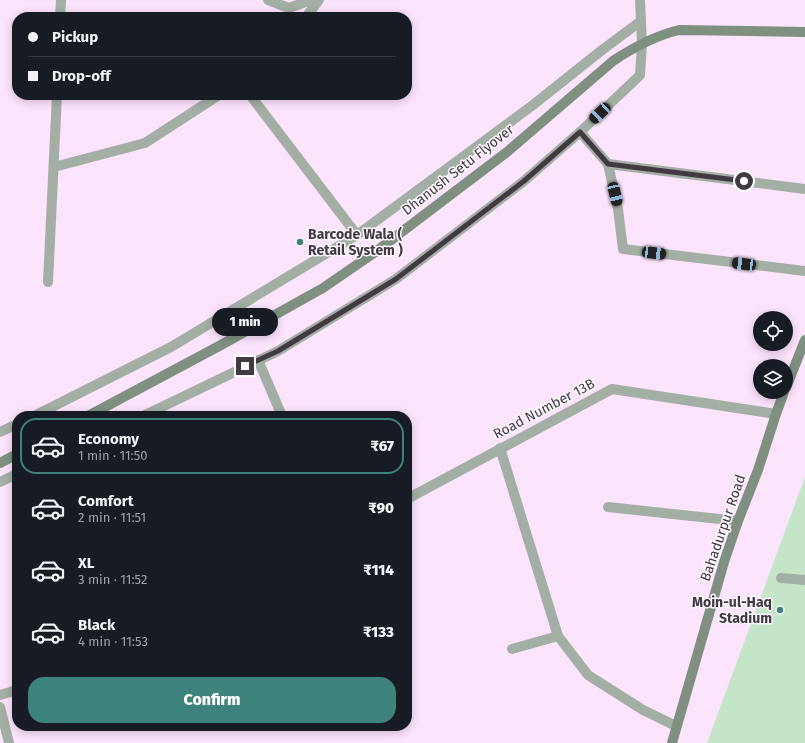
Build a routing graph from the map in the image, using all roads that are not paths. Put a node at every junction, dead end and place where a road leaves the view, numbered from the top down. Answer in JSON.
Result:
{"nodes":[{"id":1,"x":61,"y":0,"type":"edge"},
{"id":2,"x":268,"y":0,"type":"edge"},
{"id":3,"x":311,"y":0,"type":"edge"},
{"id":4,"x":319,"y":0,"type":"edge"},
{"id":5,"x":640,"y":0,"type":"edge"},
{"id":6,"x":60,"y":12,"type":"edge"},
{"id":7,"x":310,"y":12,"type":"edge"},
{"id":8,"x":641,"y":21,"type":"junction"},
{"id":9,"x":805,"y":32,"type":"edge"},
{"id":10,"x":642,"y":44,"type":"junction"},
{"id":11,"x":57,"y":100,"type":"edge"},
{"id":12,"x":211,"y":100,"type":"edge"},
{"id":13,"x":254,"y":100,"type":"edge"},
{"id":14,"x":580,"y":132,"type":"junction"},
{"id":15,"x":608,"y":164,"type":"junction"},
{"id":16,"x":54,"y":167,"type":"junction"},
{"id":17,"x":805,"y":189,"type":"edge"},
{"id":18,"x":357,"y":235,"type":"junction"},
{"id":19,"x":805,"y":271,"type":"edge"},
{"id":20,"x":48,"y":282,"type":"dead end"},
{"id":21,"x":805,"y":340,"type":"edge"},
{"id":22,"x":258,"y":360,"type":"junction"},
{"id":23,"x":793,"y":370,"type":"edge"},
{"id":24,"x":781,"y":399,"type":"edge"},
{"id":25,"x":44,"y":411,"type":"edge"},
{"id":26,"x":97,"y":411,"type":"edge"},
{"id":27,"x":153,"y":411,"type":"edge"},
{"id":28,"x":280,"y":411,"type":"edge"},
{"id":29,"x":776,"y":414,"type":"junction"},
{"id":30,"x":12,"y":426,"type":"edge"},
{"id":31,"x":0,"y":432,"type":"edge"},
{"id":32,"x":500,"y":448,"type":"junction"},
{"id":33,"x":12,"y":457,"type":"edge"},
{"id":34,"x":0,"y":463,"type":"edge"},
{"id":35,"x":12,"y":476,"type":"edge"},
{"id":36,"x":0,"y":482,"type":"edge"},
{"id":37,"x":412,"y":496,"type":"edge"},
{"id":38,"x":608,"y":507,"type":"dead end"},
{"id":39,"x":738,"y":521,"type":"junction"},
{"id":40,"x":781,"y":578,"type":"dead end"},
{"id":41,"x":805,"y":580,"type":"edge"},
{"id":42,"x":558,"y":636,"type":"junction"},
{"id":43,"x":512,"y":649,"type":"dead end"},
{"id":44,"x":12,"y":691,"type":"edge"},
{"id":45,"x":0,"y":694,"type":"edge"},
{"id":46,"x":0,"y":707,"type":"edge"},
{"id":47,"x":676,"y":726,"type":"junction"},
{"id":48,"x":9,"y":743,"type":"edge"},
{"id":49,"x":672,"y":743,"type":"edge"}],
"edges":[{"from":1,"to":6,"type":"street"},
{"from":2,"to":3,"type":"street"},
{"from":4,"to":7,"type":"street"},
{"from":5,"to":8,"type":"street"},
{"from":8,"to":10,"type":"street"},
{"from":8,"to":18,"type":"street"},
{"from":9,"to":10,"type":"main road","name":"Dhanush Setu Flyover"},
{"from":10,"to":14,"type":"street"},
{"from":10,"to":26,"type":"main road","name":"Dhanush Setu Flyover"},
{"from":11,"to":16,"type":"street"},
{"from":12,"to":16,"type":"street"},
{"from":13,"to":18,"type":"street"},
{"from":14,"to":15,"type":"street"},
{"from":14,"to":22,"type":"street"},
{"from":15,"to":17,"type":"street"},
{"from":15,"to":19,"type":"street"},
{"from":16,"to":20,"type":"street"},
{"from":18,"to":25,"type":"street"},
{"from":21,"to":23,"type":"main road"},
{"from":22,"to":27,"type":"street"},
{"from":22,"to":28,"type":"street"},
{"from":24,"to":29,"type":"main road","name":"Bahadurpur Road"},
{"from":29,"to":32,"type":"street","name":"Road Number 13B"},
{"from":29,"to":39,"type":"main road","name":"Bahadurpur Road"},
{"from":30,"to":31,"type":"street"},
{"from":32,"to":37,"type":"street","name":"Road Number 13B"},
{"from":32,"to":42,"type":"street"},
{"from":33,"to":34,"type":"main road"},
{"from":35,"to":36,"type":"street"},
{"from":38,"to":39,"type":"street"},
{"from":39,"to":47,"type":"main road","name":"Bahadurpur Road"},
{"from":40,"to":41,"type":"street"},
{"from":42,"to":43,"type":"street"},
{"from":42,"to":47,"type":"street"},
{"from":44,"to":45,"type":"street"},
{"from":46,"to":48,"type":"street"},
{"from":47,"to":49,"type":"main road","name":"Bahadurpur Road"}]}
